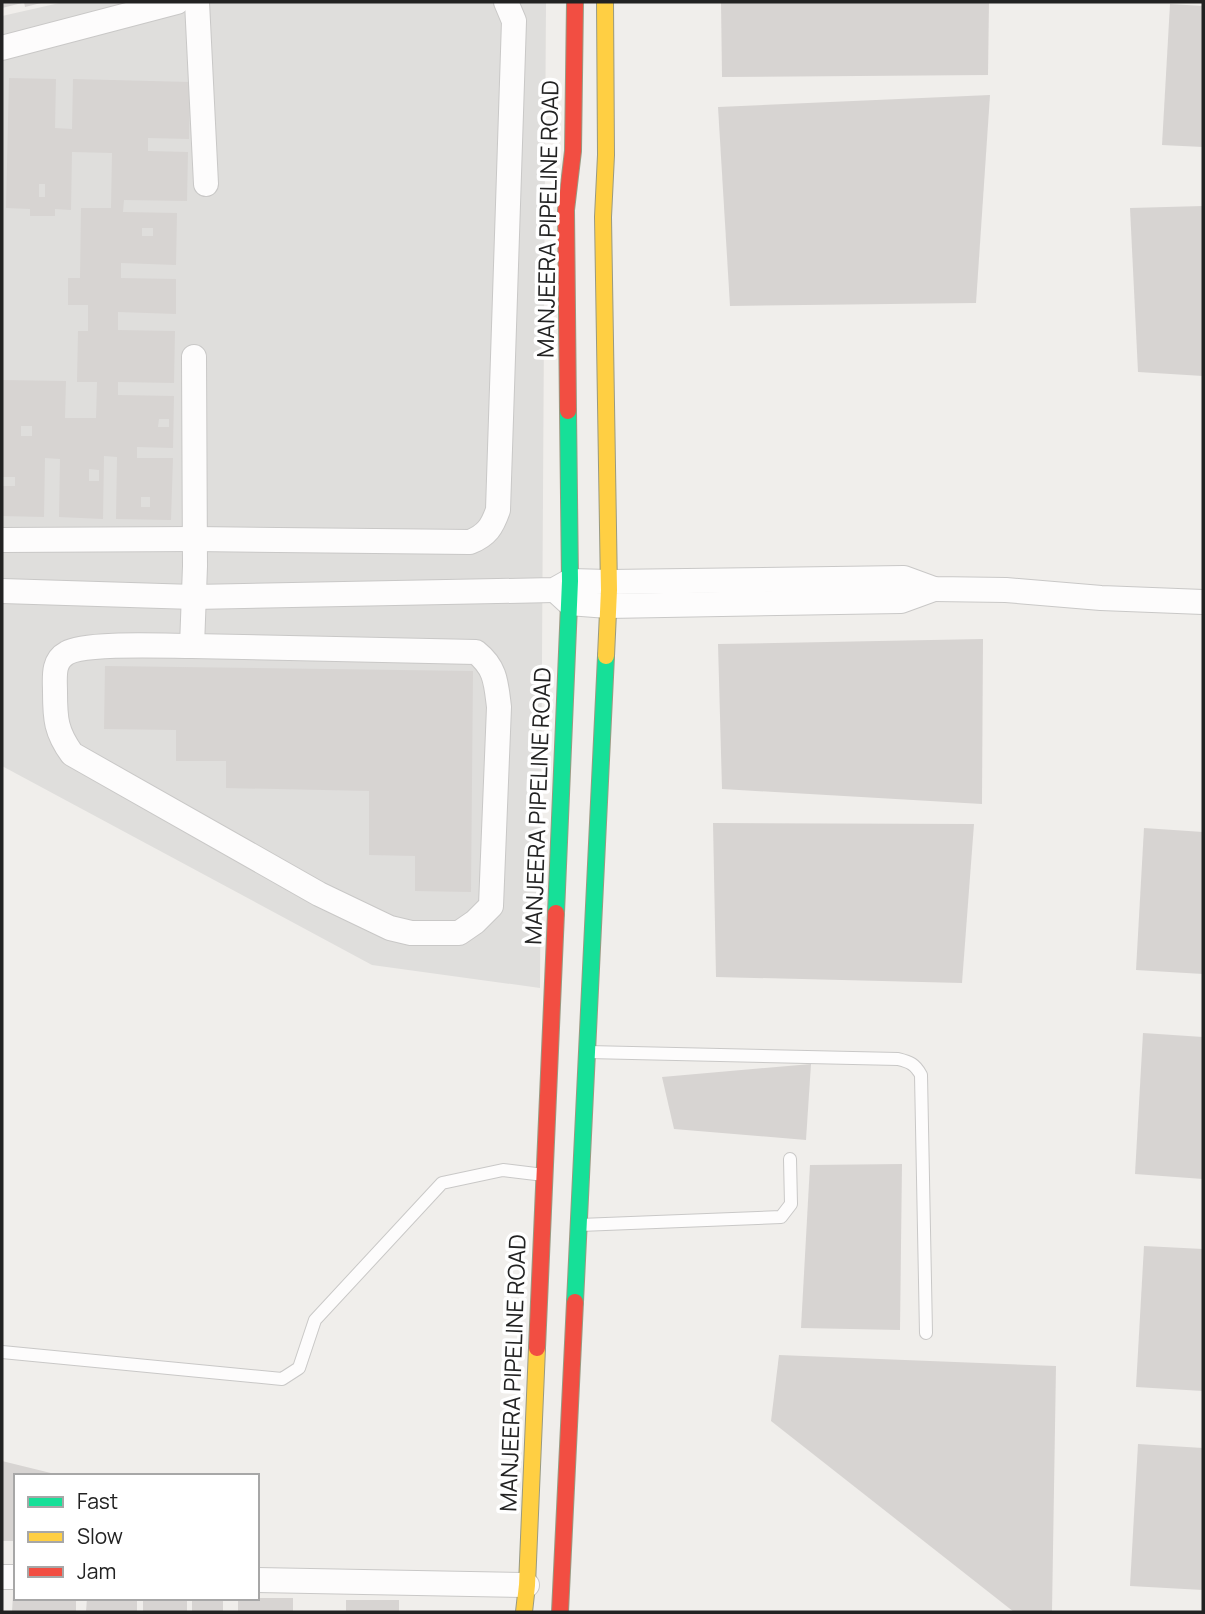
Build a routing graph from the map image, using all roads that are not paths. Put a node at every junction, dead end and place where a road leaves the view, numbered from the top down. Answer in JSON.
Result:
{"nodes":[{"id":1,"x":177,"y":2,"type":"edge"},
{"id":2,"x":197,"y":2,"type":"edge"},
{"id":3,"x":506,"y":2,"type":"edge"},
{"id":4,"x":575,"y":2,"type":"edge"},
{"id":5,"x":605,"y":2,"type":"edge"},
{"id":6,"x":2,"y":48,"type":"edge"},
{"id":7,"x":589,"y":153,"type":"junction"},
{"id":8,"x":206,"y":184,"type":"dead end"},
{"id":9,"x":194,"y":357,"type":"dead end"},
{"id":10,"x":195,"y":539,"type":"junction"},
{"id":11,"x":2,"y":540,"type":"edge"},
{"id":12,"x":2,"y":591,"type":"edge"},
{"id":13,"x":564,"y":591,"type":"junction"},
{"id":14,"x":609,"y":594,"type":"junction"},
{"id":15,"x":194,"y":597,"type":"junction"},
{"id":16,"x":1203,"y":602,"type":"edge"},
{"id":17,"x":192,"y":646,"type":"junction"},
{"id":18,"x":587,"y":1052,"type":"junction"},
{"id":19,"x":790,"y":1159,"type":"dead end"},
{"id":20,"x":545,"y":1175,"type":"junction"},
{"id":21,"x":579,"y":1225,"type":"junction"},
{"id":22,"x":926,"y":1333,"type":"dead end"},
{"id":23,"x":2,"y":1352,"type":"edge"},
{"id":24,"x":553,"y":1401,"type":"junction"},
{"id":25,"x":259,"y":1580,"type":"edge"},
{"id":26,"x":527,"y":1585,"type":"junction"},
{"id":27,"x":524,"y":1612,"type":"edge"},
{"id":28,"x":560,"y":1612,"type":"edge"}],
"edges":[{"from":1,"to":6,"type":"street"},
{"from":2,"to":8,"type":"street"},
{"from":3,"to":10,"type":"street"},
{"from":4,"to":7,"type":"main road","name":"MANJEERA PIPELINE ROAD"},
{"from":5,"to":7,"type":"main road","name":"MANJEERA PIPELINE ROAD"},
{"from":7,"to":13,"type":"main road","name":"MANJEERA PIPELINE ROAD"},
{"from":7,"to":14,"type":"main road","name":"MANJEERA PIPELINE ROAD"},
{"from":9,"to":10,"type":"street"},
{"from":10,"to":11,"type":"street"},
{"from":10,"to":15,"type":"street"},
{"from":12,"to":15,"type":"street"},
{"from":13,"to":14,"type":"street"},
{"from":13,"to":15,"type":"street"},
{"from":13,"to":20,"type":"main road","name":"MANJEERA PIPELINE ROAD"},
{"from":14,"to":16,"type":"street"},
{"from":14,"to":18,"type":"main road","name":"MANJEERA PIPELINE ROAD"},
{"from":15,"to":17,"type":"street"},
{"from":17,"to":17,"type":"street"},
{"from":18,"to":21,"type":"main road","name":"MANJEERA PIPELINE ROAD"},
{"from":18,"to":22,"type":"lane"},
{"from":19,"to":21,"type":"lane"},
{"from":20,"to":23,"type":"lane"},
{"from":20,"to":24,"type":"main road","name":"MANJEERA PIPELINE ROAD"},
{"from":21,"to":24,"type":"main road","name":"MANJEERA PIPELINE ROAD"},
{"from":24,"to":26,"type":"main road","name":"MANJEERA PIPELINE ROAD"},
{"from":24,"to":28,"type":"main road","name":"MANJEERA PIPELINE ROAD"},
{"from":25,"to":26,"type":"street"},
{"from":26,"to":27,"type":"main road","name":"MANJEERA PIPELINE ROAD"}]}
